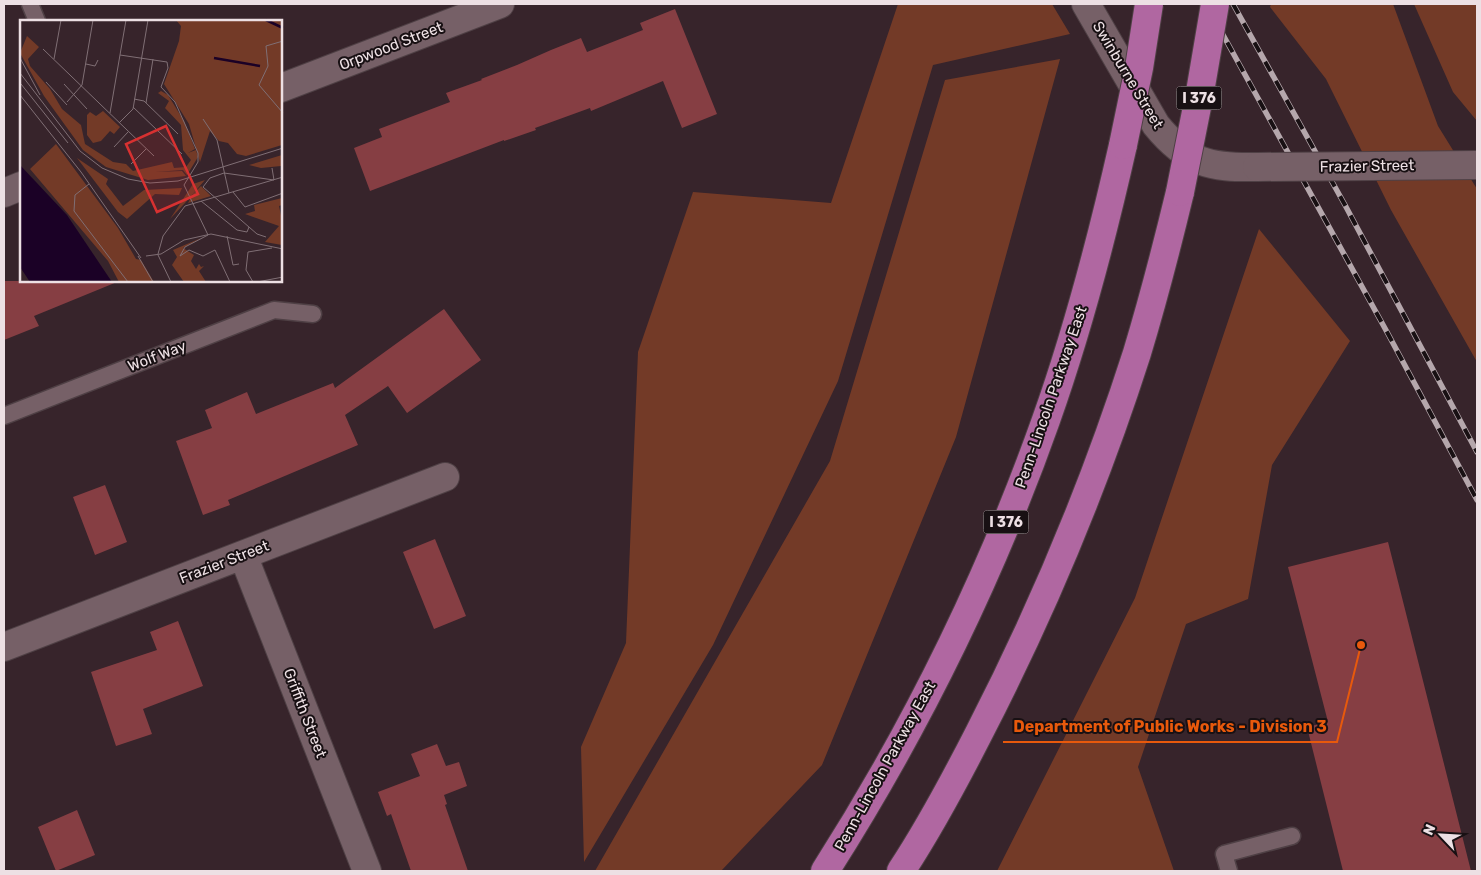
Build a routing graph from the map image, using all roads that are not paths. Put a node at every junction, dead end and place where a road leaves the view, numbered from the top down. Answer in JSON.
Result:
{"nodes":[{"id":1,"x":30,"y":4,"type":"edge"},
{"id":2,"x":500,"y":4,"type":"edge"},
{"id":3,"x":1086,"y":4,"type":"edge"},
{"id":4,"x":1149,"y":4,"type":"edge"},
{"id":5,"x":1215,"y":4,"type":"edge"},
{"id":6,"x":37,"y":20,"type":"edge"},
{"id":7,"x":282,"y":88,"type":"edge"},
{"id":8,"x":1477,"y":165,"type":"edge"},
{"id":9,"x":1257,"y":167,"type":"joint"},
{"id":10,"x":20,"y":186,"type":"edge"},
{"id":11,"x":4,"y":193,"type":"edge"},
{"id":12,"x":313,"y":314,"type":"dead end"},
{"id":13,"x":4,"y":416,"type":"edge"},
{"id":14,"x":444,"y":477,"type":"dead end"},
{"id":15,"x":243,"y":556,"type":"junction"},
{"id":16,"x":4,"y":647,"type":"edge"},
{"id":17,"x":1292,"y":836,"type":"dead end"},
{"id":18,"x":367,"y":871,"type":"edge"},
{"id":19,"x":824,"y":871,"type":"edge"},
{"id":20,"x":901,"y":871,"type":"edge"},
{"id":21,"x":1229,"y":871,"type":"edge"}],
"edges":[{"from":1,"to":6,"type":"lane"},
{"from":2,"to":7,"type":"street","name":"Orpwood Street"},
{"from":3,"to":9,"type":"street","name":"Swinburne Street"},
{"from":4,"to":19,"type":"highway","name":"Penn-Lincoln Parkway East","number":"I 376","bridge":true},
{"from":5,"to":20,"type":"highway","number":"I 376","bridge":true},
{"from":8,"to":9,"type":"street","name":"Frazier Street","bridge":true},
{"from":10,"to":11,"type":"street"},
{"from":12,"to":13,"type":"lane","name":"Wolf Way"},
{"from":14,"to":15,"type":"street","name":"Frazier Street"},
{"from":15,"to":16,"type":"street","name":"Frazier Street"},
{"from":15,"to":18,"type":"street","name":"Griffith Street"},
{"from":17,"to":21,"type":"lane"}]}
